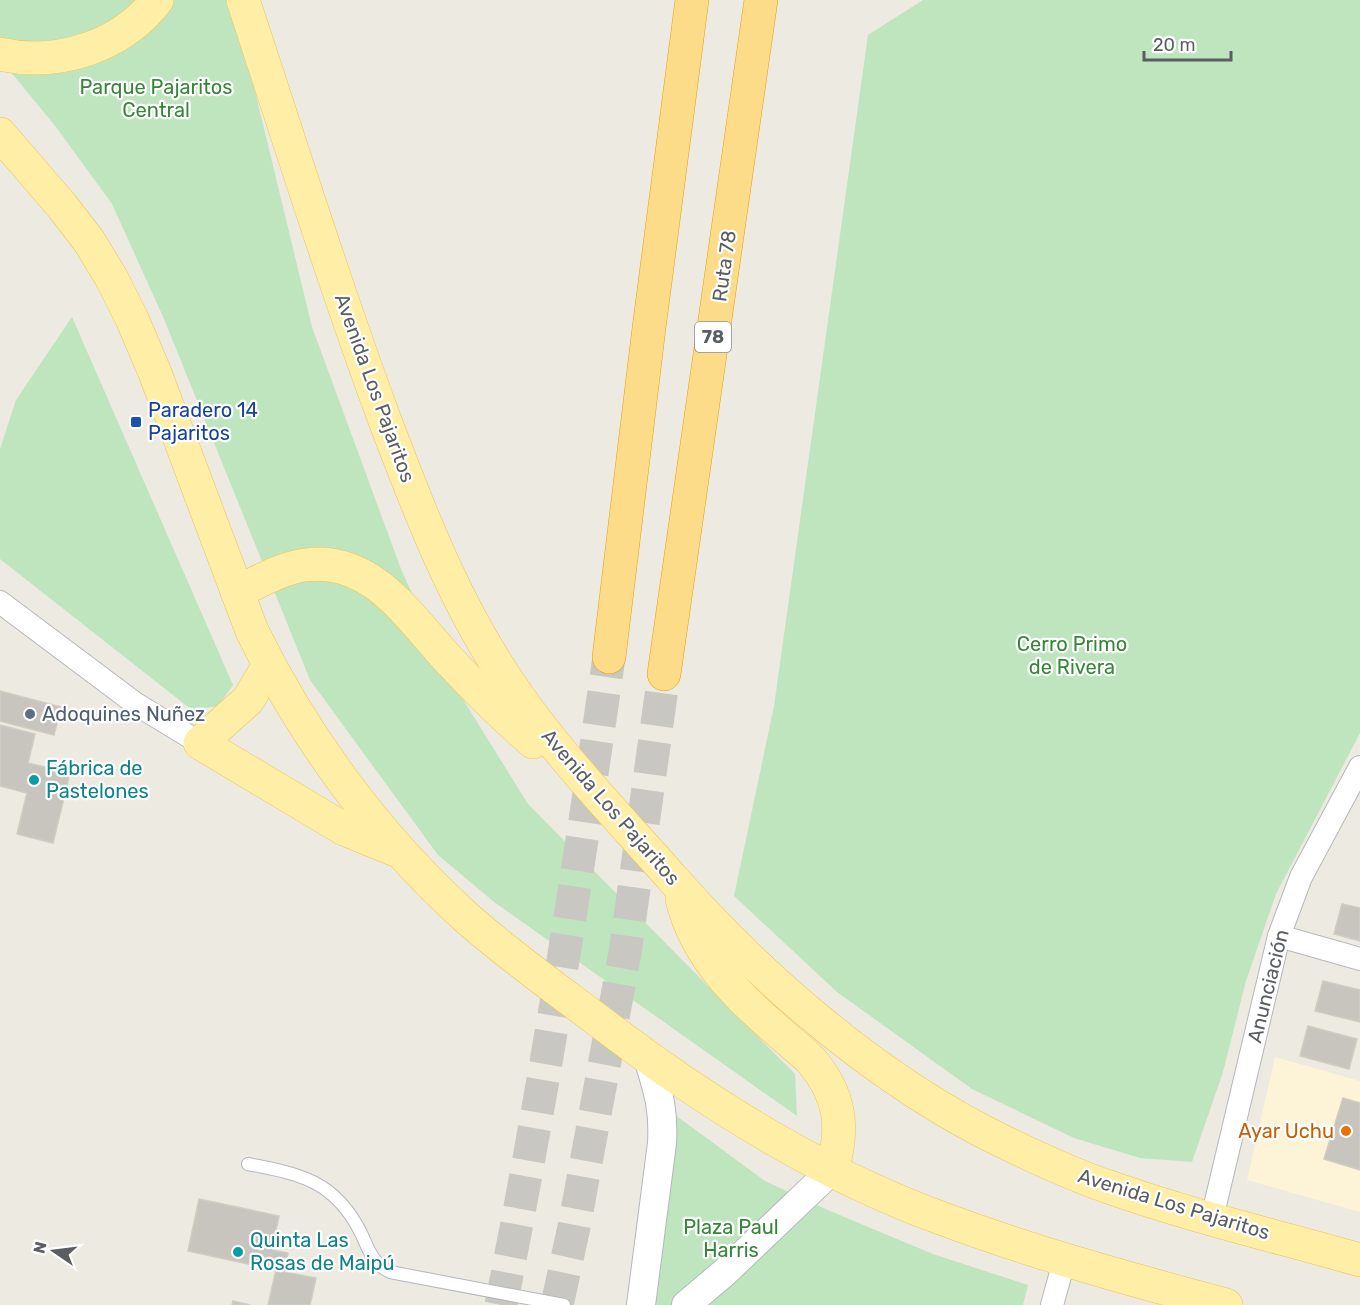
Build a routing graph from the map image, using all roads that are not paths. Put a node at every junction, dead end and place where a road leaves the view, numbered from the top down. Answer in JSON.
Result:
{"nodes":[{"id":1,"x":157,"y":0,"type":"edge"},
{"id":2,"x":243,"y":0,"type":"edge"},
{"id":3,"x":693,"y":0,"type":"edge"},
{"id":4,"x":761,"y":0,"type":"edge"},
{"id":5,"x":0,"y":54,"type":"edge"},
{"id":6,"x":0,"y":134,"type":"edge"},
{"id":7,"x":237,"y":592,"type":"junction"},
{"id":8,"x":0,"y":603,"type":"edge"},
{"id":9,"x":609,"y":657,"type":"tunnel mouth"},
{"id":10,"x":269,"y":665,"type":"junction"},
{"id":11,"x":664,"y":674,"type":"tunnel mouth"},
{"id":12,"x":200,"y":743,"type":"junction"},
{"id":13,"x":1360,"y":767,"type":"edge"},
{"id":14,"x":594,"y":790,"type":"junction"},
{"id":15,"x":402,"y":853,"type":"junction"},
{"id":16,"x":679,"y":885,"type":"junction"},
{"id":17,"x":1279,"y":936,"type":"junction"},
{"id":18,"x":1360,"y":959,"type":"edge"},
{"id":19,"x":648,"y":1059,"type":"junction"},
{"id":20,"x":248,"y":1164,"type":"dead end"},
{"id":21,"x":832,"y":1170,"type":"junction"},
{"id":22,"x":1212,"y":1218,"type":"junction"},
{"id":23,"x":1065,"y":1258,"type":"junction"},
{"id":24,"x":1360,"y":1260,"type":"edge"},
{"id":25,"x":564,"y":1305,"type":"edge"},
{"id":26,"x":641,"y":1305,"type":"edge"},
{"id":27,"x":686,"y":1305,"type":"edge"},
{"id":28,"x":1052,"y":1305,"type":"edge"},
{"id":29,"x":1226,"y":1305,"type":"edge"}],
"edges":[{"from":1,"to":5,"type":"main road"},
{"from":2,"to":14,"type":"main road","name":"Avenida Los Pajaritos"},
{"from":3,"to":9,"type":"highway"},
{"from":4,"to":11,"type":"highway","name":"Ruta 78","number":"78"},
{"from":6,"to":7,"type":"main road"},
{"from":7,"to":10,"type":"main road"},
{"from":7,"to":14,"type":"main road"},
{"from":8,"to":12,"type":"street"},
{"from":10,"to":12,"type":"main road"},
{"from":10,"to":15,"type":"main road"},
{"from":12,"to":15,"type":"main road"},
{"from":13,"to":17,"type":"street","name":"Anunciación"},
{"from":14,"to":16,"type":"main road","name":"Avenida Los Pajaritos"},
{"from":15,"to":19,"type":"main road"},
{"from":16,"to":21,"type":"main road"},
{"from":16,"to":22,"type":"main road","name":"Avenida Los Pajaritos"},
{"from":17,"to":18,"type":"street"},
{"from":17,"to":22,"type":"street","name":"Anunciación"},
{"from":19,"to":21,"type":"main road"},
{"from":19,"to":26,"type":"street"},
{"from":20,"to":25,"type":"lane"},
{"from":21,"to":23,"type":"main road"},
{"from":21,"to":27,"type":"street"},
{"from":22,"to":24,"type":"main road","name":"Avenida Los Pajaritos"},
{"from":23,"to":28,"type":"street"},
{"from":23,"to":29,"type":"main road"}]}
